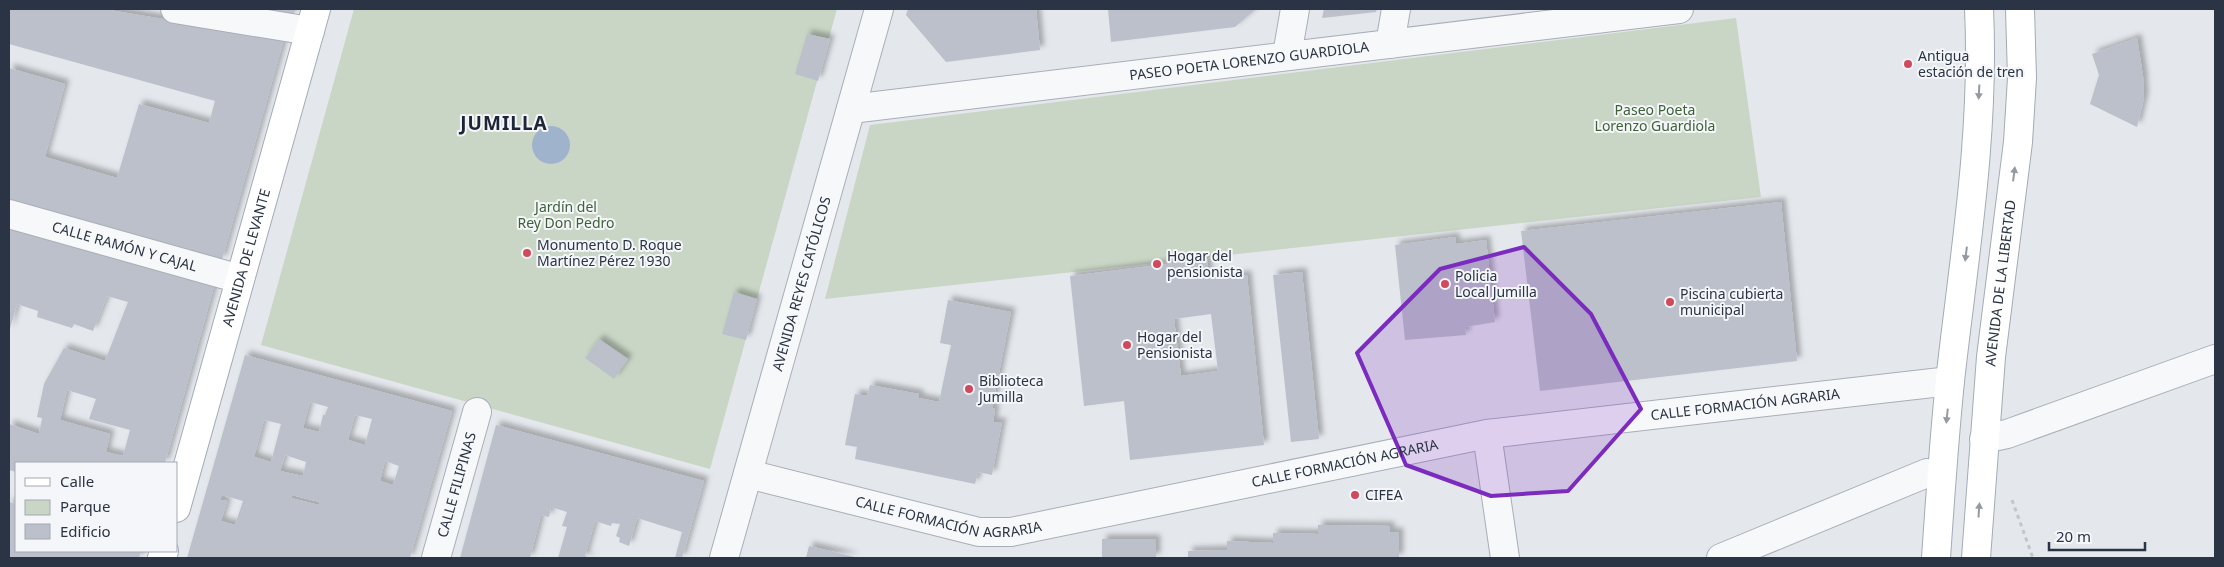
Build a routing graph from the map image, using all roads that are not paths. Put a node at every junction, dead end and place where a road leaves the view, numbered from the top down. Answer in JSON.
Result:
{"nodes":[{"id":1,"x":175,"y":9,"type":"edge"},
{"id":2,"x":879,"y":9,"type":"edge"},
{"id":3,"x":1295,"y":9,"type":"edge"},
{"id":4,"x":1396,"y":9,"type":"edge"},
{"id":5,"x":1679,"y":9,"type":"edge"},
{"id":6,"x":1979,"y":9,"type":"edge"},
{"id":7,"x":2020,"y":9,"type":"edge"},
{"id":8,"x":313,"y":20,"type":"edge"},
{"id":9,"x":1390,"y":44,"type":"junction"},
{"id":10,"x":1287,"y":55,"type":"junction"},
{"id":11,"x":851,"y":109,"type":"junction"},
{"id":12,"x":9,"y":214,"type":"edge"},
{"id":13,"x":240,"y":279,"type":"junction"},
{"id":14,"x":2215,"y":359,"type":"edge"},
{"id":15,"x":1950,"y":381,"type":"junction"},
{"id":16,"x":477,"y":412,"type":"dead end"},
{"id":17,"x":1487,"y":434,"type":"junction"},
{"id":18,"x":1984,"y":439,"type":"junction"},
{"id":19,"x":748,"y":474,"type":"junction"},
{"id":20,"x":1941,"y":475,"type":"junction"},
{"id":21,"x":178,"y":501,"type":"edge"},
{"id":22,"x":436,"y":558,"type":"edge"},
{"id":23,"x":724,"y":558,"type":"edge"},
{"id":24,"x":1505,"y":558,"type":"edge"},
{"id":25,"x":1721,"y":558,"type":"edge"},
{"id":26,"x":1936,"y":558,"type":"edge"},
{"id":27,"x":1976,"y":558,"type":"edge"}],
"edges":[{"from":1,"to":8,"type":"street"},
{"from":2,"to":11,"type":"street","name":"AVENIDA REYES CATÓLICOS"},
{"from":3,"to":10,"type":"street"},
{"from":4,"to":9,"type":"street"},
{"from":5,"to":9,"type":"street","name":"PASEO POETA LORENZO GUARDIOLA"},
{"from":6,"to":15,"type":"main road","one_way":true},
{"from":18,"to":7,"type":"main road","name":"AVENIDA DE LA LIBERTAD","one_way":true},
{"from":8,"to":13,"type":"main road","name":"AVENIDA DE LEVANTE"},
{"from":9,"to":10,"type":"street","name":"PASEO POETA LORENZO GUARDIOLA"},
{"from":10,"to":11,"type":"street","name":"PASEO POETA LORENZO GUARDIOLA"},
{"from":11,"to":19,"type":"street","name":"AVENIDA REYES CATÓLICOS"},
{"from":12,"to":13,"type":"street","name":"CALLE RAMÓN Y CAJAL"},
{"from":13,"to":21,"type":"main road","name":"AVENIDA DE LEVANTE"},
{"from":14,"to":18,"type":"street"},
{"from":15,"to":17,"type":"street","name":"CALLE FORMACIÓN AGRARIA"},
{"from":15,"to":20,"type":"main road","one_way":true},
{"from":16,"to":22,"type":"street","name":"CALLE FILIPINAS"},
{"from":17,"to":19,"type":"street","name":"CALLE FORMACIÓN AGRARIA"},
{"from":17,"to":24,"type":"street"},
{"from":27,"to":18,"type":"main road","name":"AVENIDA DE LA LIBERTAD","one_way":true},
{"from":19,"to":23,"type":"street","name":"AVENIDA REYES CATÓLICOS"},
{"from":20,"to":25,"type":"street"},
{"from":20,"to":26,"type":"main road"}]}
